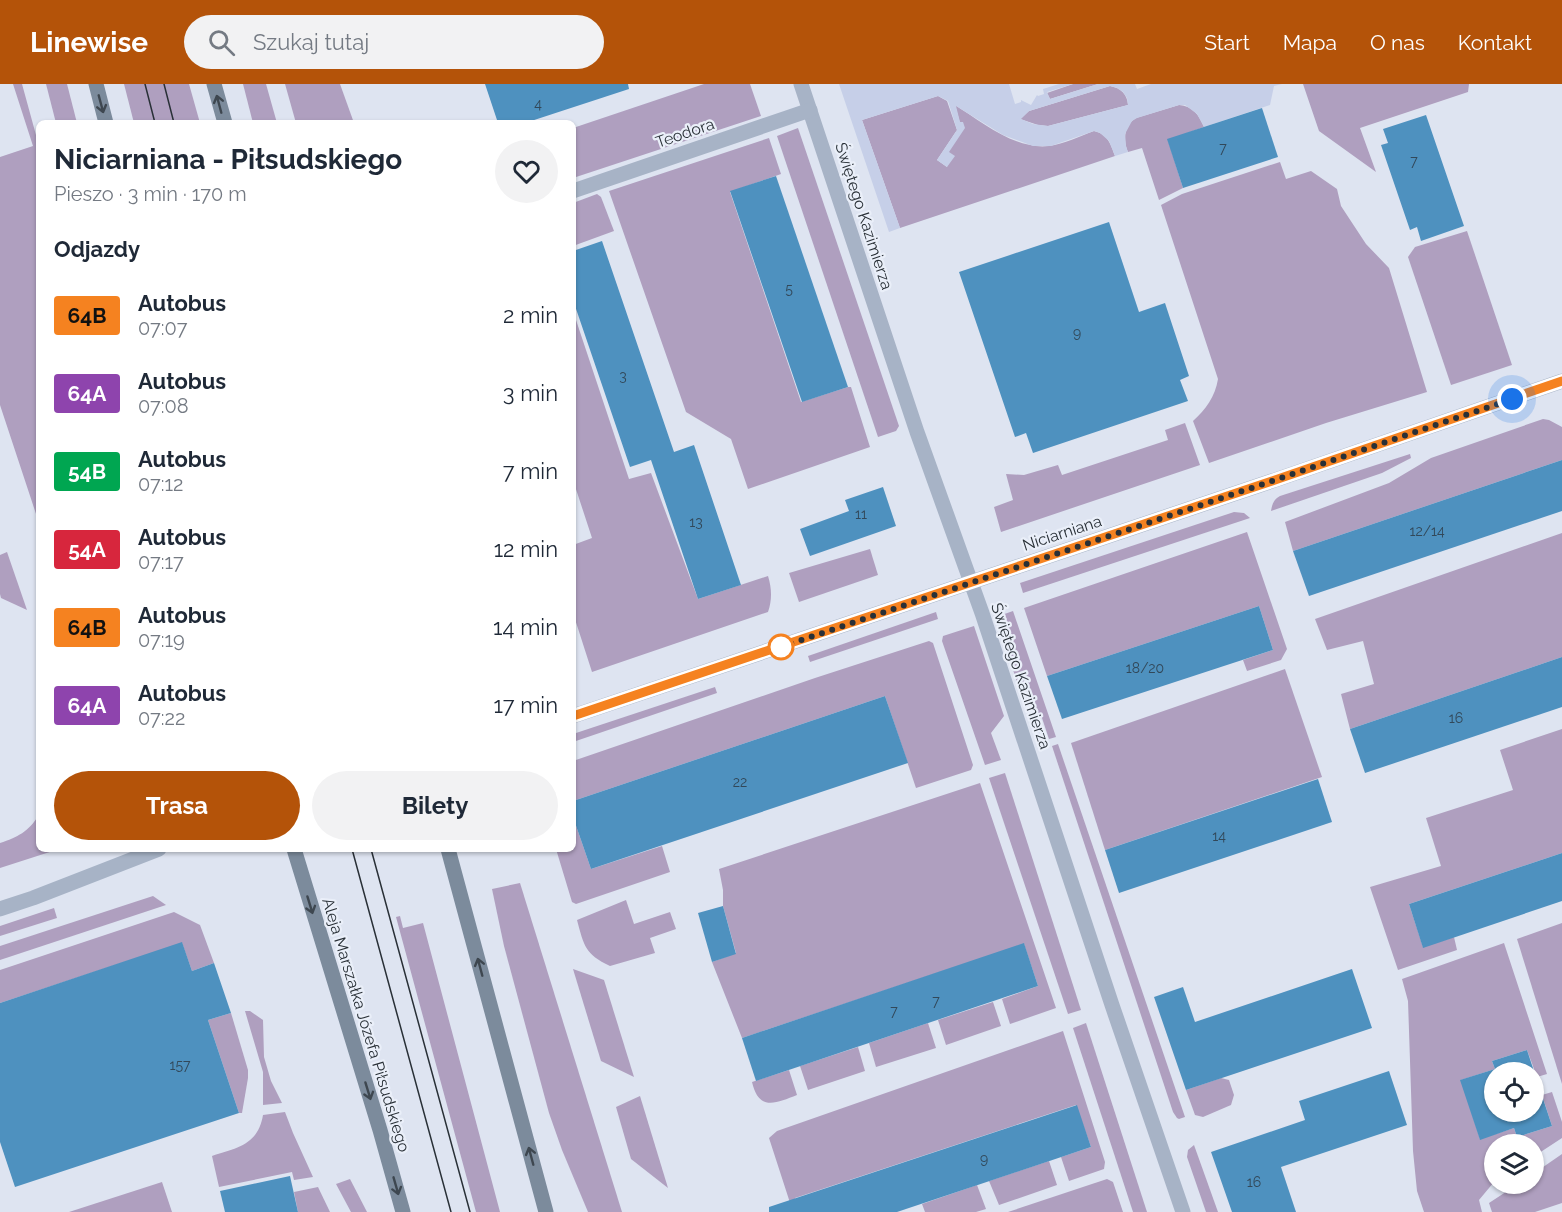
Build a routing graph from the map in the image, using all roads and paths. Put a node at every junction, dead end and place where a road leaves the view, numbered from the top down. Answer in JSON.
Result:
{"nodes":[{"id":1,"x":96,"y":84,"type":"edge"},
{"id":2,"x":214,"y":84,"type":"edge"},
{"id":3,"x":801,"y":84,"type":"edge"},
{"id":4,"x":810,"y":110,"type":"junction"},
{"id":5,"x":105,"y":120,"type":"edge"},
{"id":6,"x":224,"y":120,"type":"edge"},
{"id":7,"x":576,"y":190,"type":"edge"},
{"id":8,"x":1562,"y":381,"type":"edge"},
{"id":9,"x":970,"y":583,"type":"junction"},
{"id":10,"x":576,"y":715,"type":"edge"},
{"id":11,"x":151,"y":852,"type":"edge"},
{"id":12,"x":295,"y":852,"type":"edge"},
{"id":13,"x":449,"y":852,"type":"edge"},
{"id":14,"x":0,"y":909,"type":"edge"},
{"id":15,"x":403,"y":1212,"type":"edge"},
{"id":16,"x":546,"y":1212,"type":"edge"},
{"id":17,"x":1183,"y":1212,"type":"edge"}],
"edges":[{"from":1,"to":5,"type":"main road","one_way":true},
{"from":6,"to":2,"type":"main road","one_way":true},
{"from":3,"to":4,"type":"street","name":"Świętego Kazimierza"},
{"from":4,"to":7,"type":"street","name":"Teodora"},
{"from":4,"to":9,"type":"street","name":"Świętego Kazimierza"},
{"from":8,"to":9,"type":"street","name":"Niciarniana"},
{"from":9,"to":10,"type":"street","name":"Niciarniana"},
{"from":9,"to":17,"type":"street","name":"Świętego Kazimierza"},
{"from":11,"to":14,"type":"street"},
{"from":12,"to":15,"type":"main road","name":"Aleja Marszałka Józefa Piłsudskiego","one_way":true},
{"from":16,"to":13,"type":"main road","one_way":true}]}
